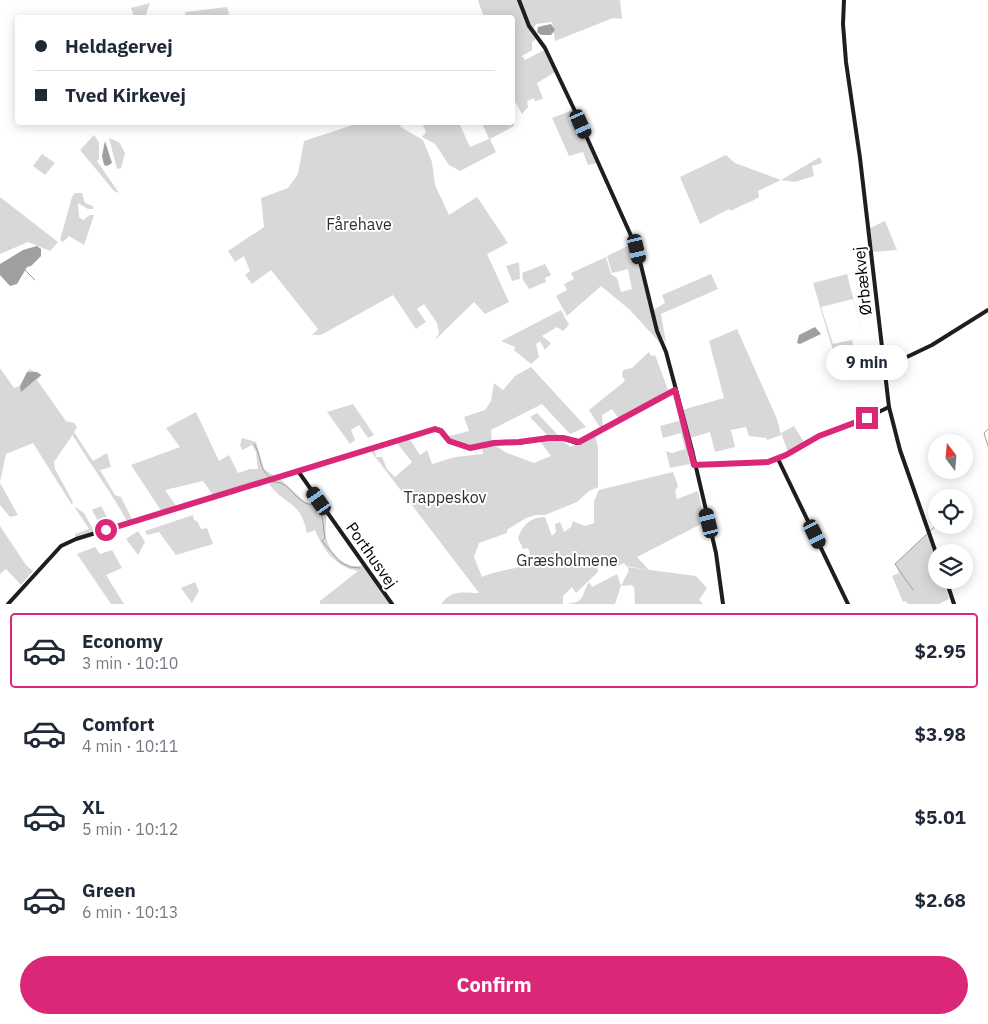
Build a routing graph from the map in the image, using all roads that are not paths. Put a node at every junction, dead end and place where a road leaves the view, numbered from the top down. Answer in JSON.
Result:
{"nodes":[{"id":1,"x":519,"y":0,"type":"edge"},
{"id":2,"x":844,"y":0,"type":"edge"},
{"id":3,"x":988,"y":310,"type":"edge"},
{"id":4,"x":884,"y":368,"type":"junction"},
{"id":5,"x":676,"y":390,"type":"junction"},
{"id":6,"x":889,"y":407,"type":"junction"},
{"id":7,"x":778,"y":458,"type":"junction"},
{"id":8,"x":694,"y":465,"type":"junction"},
{"id":9,"x":298,"y":471,"type":"junction"},
{"id":10,"x":933,"y":544,"type":"edge"},
{"id":11,"x":949,"y":589,"type":"edge"},
{"id":12,"x":954,"y":603,"type":"edge"},
{"id":13,"x":8,"y":604,"type":"edge"},
{"id":14,"x":392,"y":604,"type":"edge"},
{"id":15,"x":723,"y":604,"type":"edge"},
{"id":16,"x":848,"y":604,"type":"edge"}],
"edges":[{"from":1,"to":5,"type":"street"},
{"from":2,"to":4,"type":"street","name":"Ørbækvej"},
{"from":3,"to":4,"type":"street"},
{"from":4,"to":6,"type":"street","name":"Ørbækvej"},
{"from":5,"to":8,"type":"street"},
{"from":5,"to":9,"type":"street"},
{"from":6,"to":7,"type":"street"},
{"from":6,"to":10,"type":"street","name":"Ørbækvej"},
{"from":7,"to":8,"type":"street"},
{"from":7,"to":16,"type":"street"},
{"from":8,"to":15,"type":"street"},
{"from":9,"to":13,"type":"street"},
{"from":9,"to":14,"type":"street","name":"Porthusvej"},
{"from":11,"to":12,"type":"street"}]}
